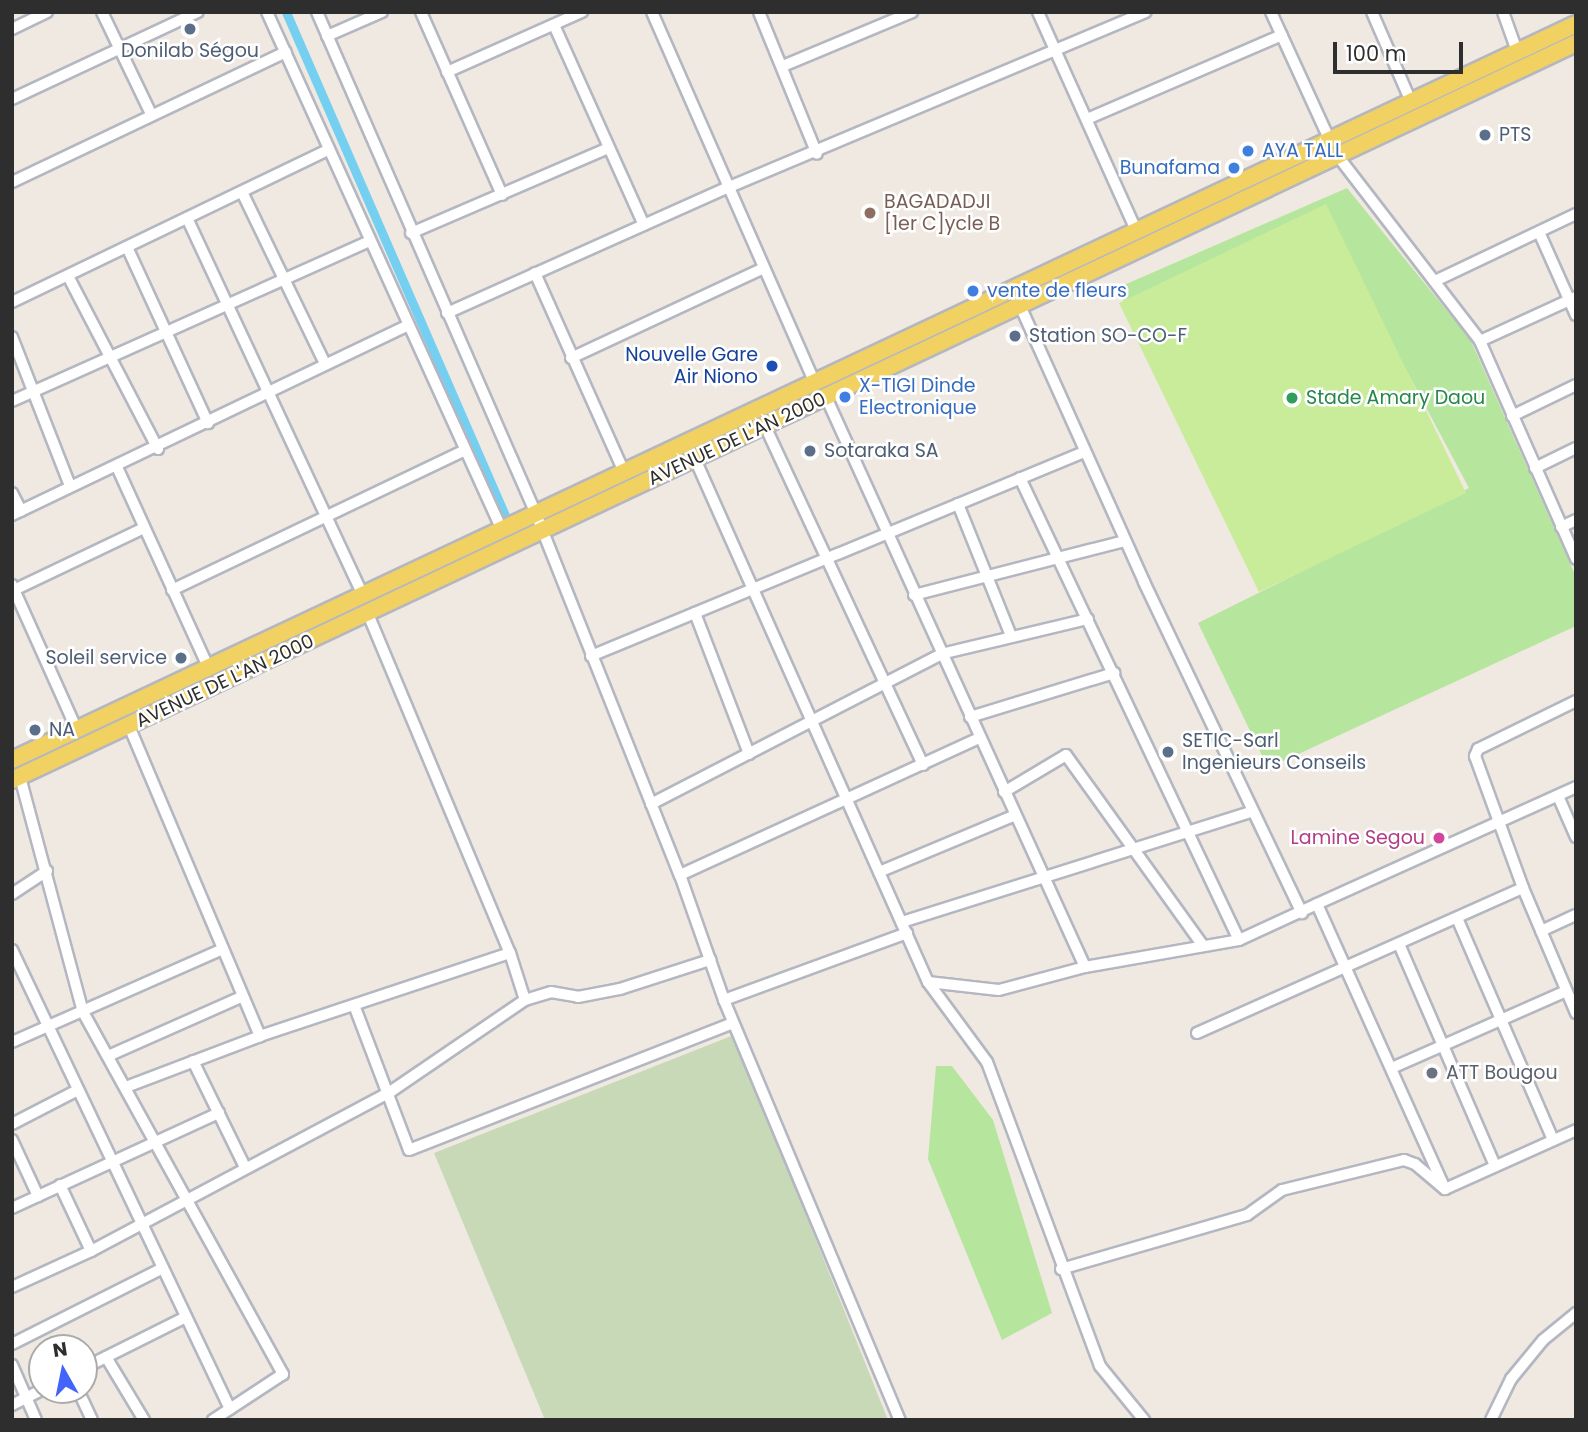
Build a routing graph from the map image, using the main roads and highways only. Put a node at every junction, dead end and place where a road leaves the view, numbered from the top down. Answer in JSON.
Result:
{"nodes":[{"id":1,"x":1576,"y":24,"type":"edge"},
{"id":2,"x":1576,"y":43,"type":"edge"},
{"id":3,"x":1333,"y":148,"type":"junction"},
{"id":4,"x":1016,"y":298,"type":"junction"},
{"id":5,"x":12,"y":760,"type":"edge"},
{"id":6,"x":16,"y":779,"type":"edge"}],
"edges":[{"from":1,"to":3,"type":"main road","name":"AVENUE DE L'AN 2000"},
{"from":2,"to":3,"type":"main road","name":"AVENUE DE L'AN 2000"},
{"from":3,"to":4,"type":"main road","name":"AVENUE DE L'AN 2000"},
{"from":3,"to":4,"type":"main road","name":"AVENUE DE L'AN 2000"},
{"from":4,"to":5,"type":"main road","name":"AVENUE DE L'AN 2000"},
{"from":4,"to":6,"type":"main road","name":"AVENUE DE L'AN 2000"}]}
